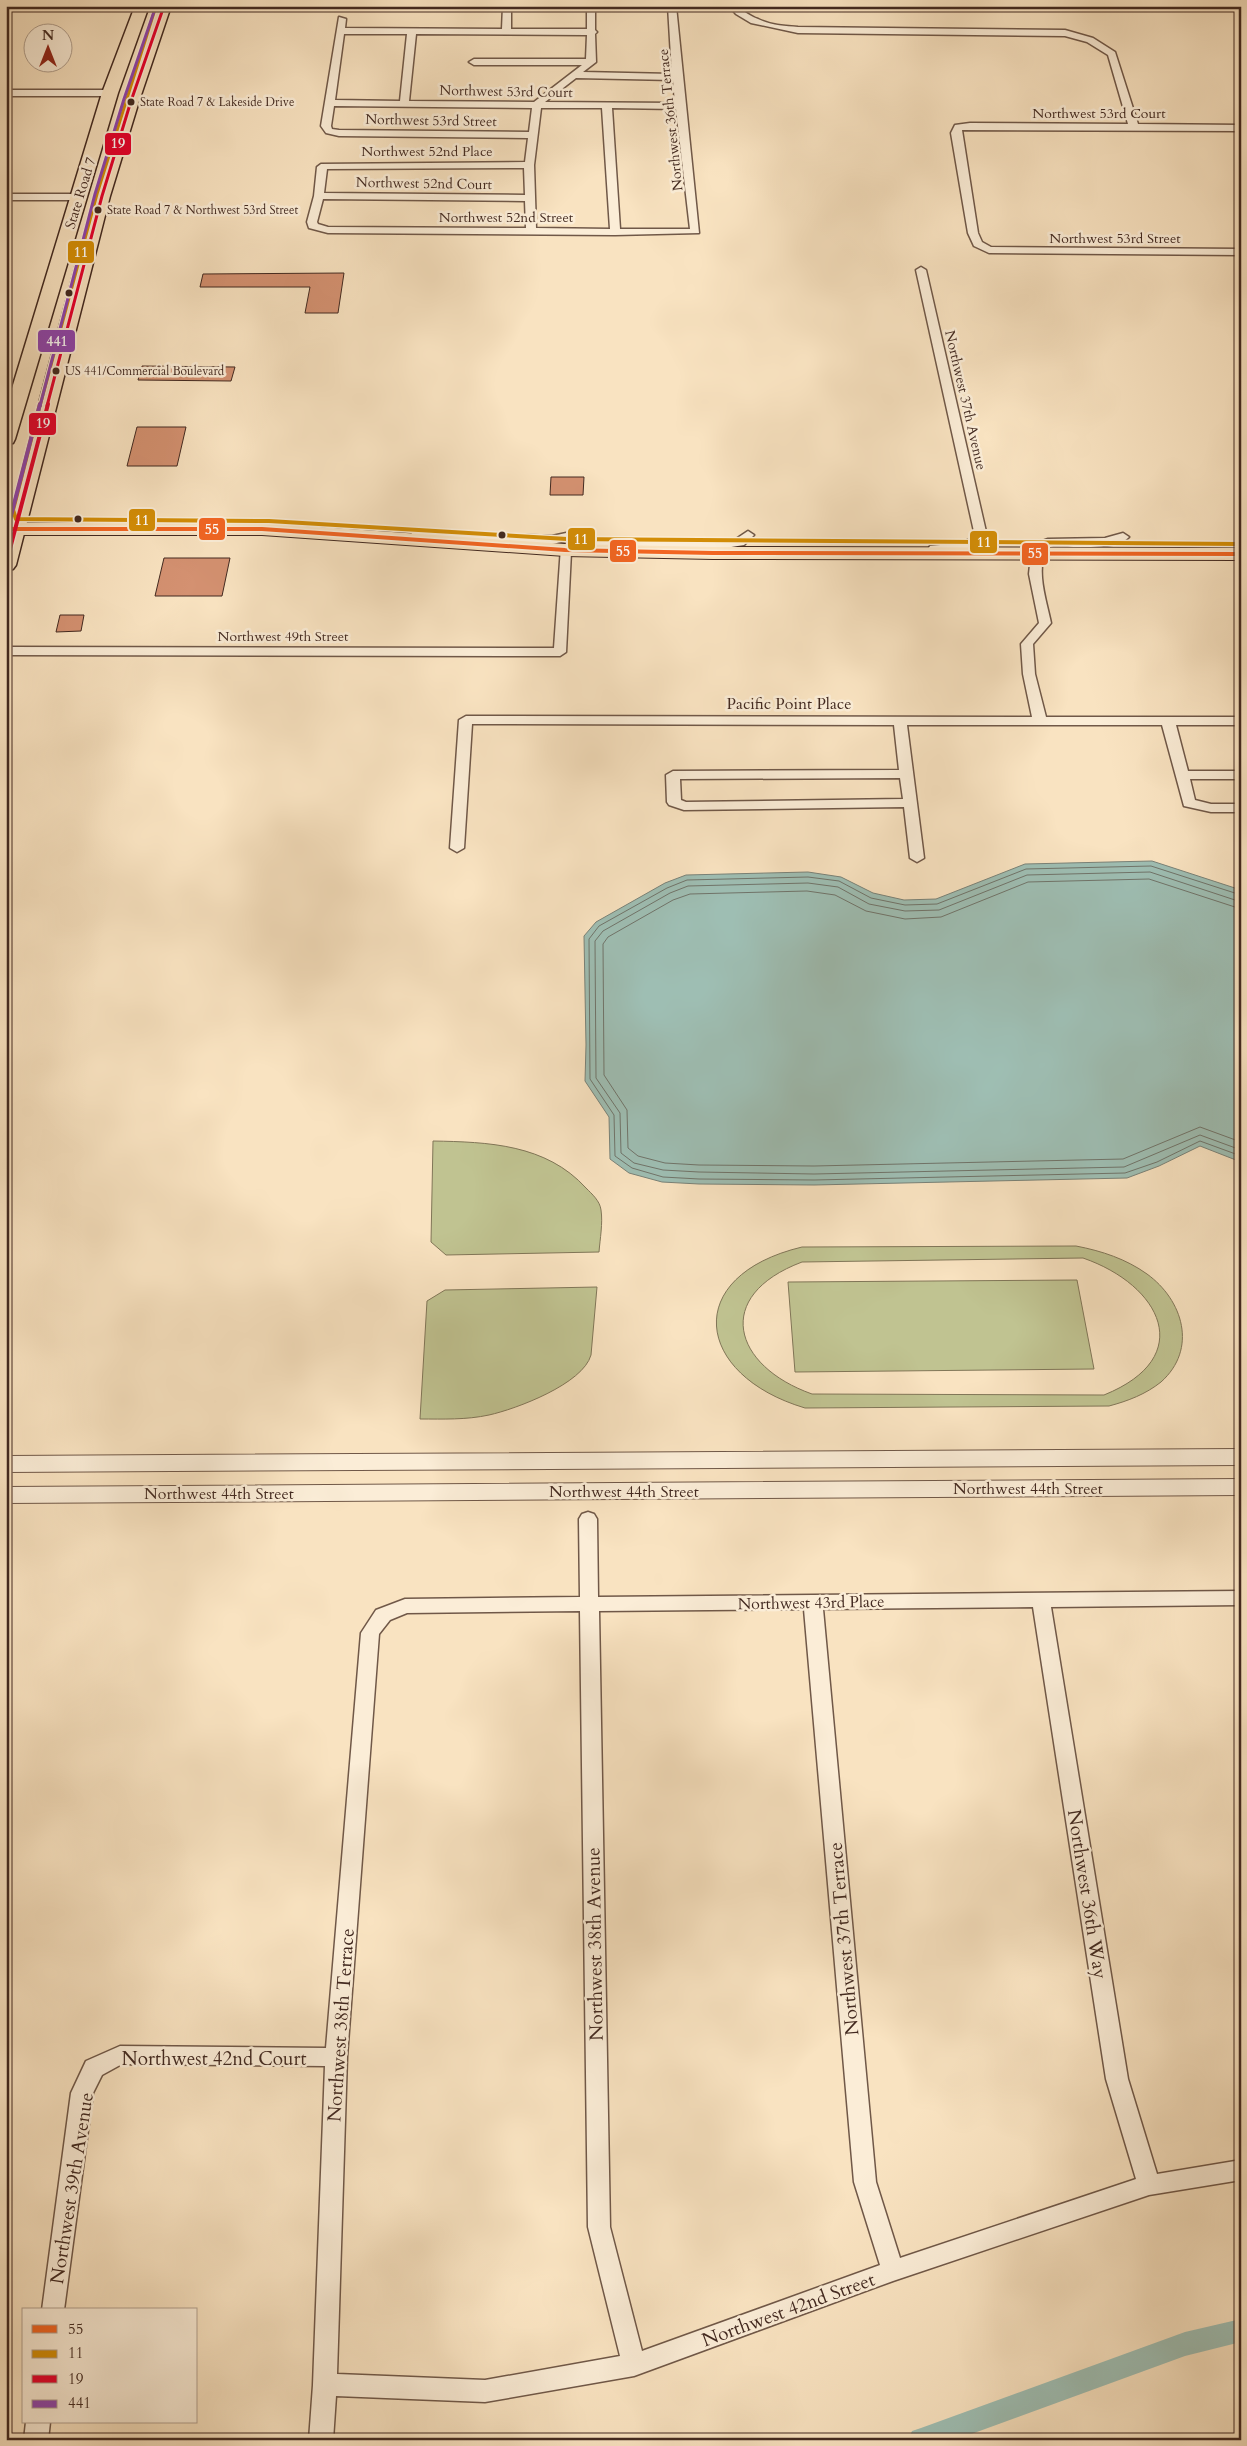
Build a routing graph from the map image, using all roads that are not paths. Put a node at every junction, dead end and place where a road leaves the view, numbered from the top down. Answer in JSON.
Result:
{"nodes":[{"id":1,"x":142,"y":6,"type":"edge"},
{"id":2,"x":508,"y":6,"type":"edge"},
{"id":3,"x":592,"y":6,"type":"edge"},
{"id":4,"x":672,"y":6,"type":"edge"},
{"id":5,"x":733,"y":6,"type":"edge"},
{"id":6,"x":162,"y":12,"type":"edge"},
{"id":7,"x":342,"y":19,"type":"dead end"},
{"id":8,"x":341,"y":31,"type":"junction"},
{"id":9,"x":412,"y":32,"type":"junction"},
{"id":10,"x":506,"y":32,"type":"junction"},
{"id":11,"x":593,"y":32,"type":"junction"},
{"id":12,"x":474,"y":62,"type":"dead end"},
{"id":13,"x":591,"y":62,"type":"junction"},
{"id":14,"x":576,"y":74,"type":"junction"},
{"id":15,"x":677,"y":77,"type":"junction"},
{"id":16,"x":6,"y":93,"type":"edge"},
{"id":17,"x":110,"y":93,"type":"junction"},
{"id":18,"x":131,"y":101,"type":"junction"},
{"id":19,"x":330,"y":103,"type":"junction"},
{"id":20,"x":404,"y":103,"type":"junction"},
{"id":21,"x":537,"y":104,"type":"junction"},
{"id":22,"x":607,"y":106,"type":"junction"},
{"id":23,"x":682,"y":106,"type":"junction"},
{"id":24,"x":1134,"y":127,"type":"junction"},
{"id":25,"x":1241,"y":128,"type":"edge"},
{"id":26,"x":532,"y":135,"type":"junction"},
{"id":27,"x":529,"y":165,"type":"junction"},
{"id":28,"x":81,"y":188,"type":"junction"},
{"id":29,"x":318,"y":196,"type":"junction"},
{"id":30,"x":6,"y":197,"type":"edge"},
{"id":31,"x":529,"y":198,"type":"junction"},
{"id":32,"x":100,"y":203,"type":"junction"},
{"id":33,"x":531,"y":231,"type":"junction"},
{"id":34,"x":695,"y":231,"type":"joint"},
{"id":35,"x":615,"y":232,"type":"junction"},
{"id":36,"x":989,"y":250,"type":"joint"},
{"id":37,"x":1241,"y":252,"type":"edge"},
{"id":38,"x":922,"y":270,"type":"dead end"},
{"id":39,"x":48,"y":294,"type":"junction"},
{"id":40,"x":74,"y":310,"type":"junction"},
{"id":41,"x":6,"y":439,"type":"edge"},
{"id":42,"x":12,"y":520,"type":"edge"},
{"id":43,"x":585,"y":533,"type":"junction"},
{"id":44,"x":748,"y":535,"type":"junction"},
{"id":45,"x":980,"y":536,"type":"junction"},
{"id":46,"x":1123,"y":537,"type":"junction"},
{"id":47,"x":1241,"y":537,"type":"edge"},
{"id":48,"x":414,"y":540,"type":"junction"},
{"id":49,"x":565,"y":550,"type":"junction"},
{"id":50,"x":902,"y":553,"type":"junction"},
{"id":51,"x":1036,"y":553,"type":"junction"},
{"id":52,"x":1241,"y":554,"type":"edge"},
{"id":53,"x":6,"y":566,"type":"edge"},
{"id":54,"x":6,"y":651,"type":"edge"},
{"id":55,"x":900,"y":720,"type":"junction"},
{"id":56,"x":1040,"y":720,"type":"junction"},
{"id":57,"x":1168,"y":721,"type":"junction"},
{"id":58,"x":1241,"y":721,"type":"edge"},
{"id":59,"x":907,"y":774,"type":"junction"},
{"id":60,"x":1182,"y":775,"type":"junction"},
{"id":61,"x":1241,"y":775,"type":"edge"},
{"id":62,"x":910,"y":803,"type":"junction"},
{"id":63,"x":1241,"y":808,"type":"edge"},
{"id":64,"x":457,"y":848,"type":"dead end"},
{"id":65,"x":917,"y":858,"type":"dead end"},
{"id":66,"x":1241,"y":1457,"type":"edge"},
{"id":67,"x":6,"y":1464,"type":"edge"},
{"id":68,"x":1241,"y":1487,"type":"edge"},
{"id":69,"x":6,"y":1495,"type":"edge"},
{"id":70,"x":588,"y":1519,"type":"dead end"},
{"id":71,"x":1241,"y":1598,"type":"edge"},
{"id":72,"x":1041,"y":1600,"type":"junction"},
{"id":73,"x":812,"y":1602,"type":"junction"},
{"id":74,"x":588,"y":1604,"type":"junction"},
{"id":75,"x":384,"y":1615,"type":"joint"},
{"id":76,"x":336,"y":2057,"type":"junction"},
{"id":77,"x":94,"y":2068,"type":"joint"},
{"id":78,"x":1241,"y":2170,"type":"edge"},
{"id":79,"x":1149,"y":2185,"type":"junction"},
{"id":80,"x":893,"y":2271,"type":"junction"},
{"id":81,"x":54,"y":2308,"type":"edge"},
{"id":82,"x":634,"y":2365,"type":"junction"},
{"id":83,"x":325,"y":2385,"type":"junction"},
{"id":84,"x":38,"y":2424,"type":"edge"},
{"id":85,"x":36,"y":2440,"type":"edge"},
{"id":86,"x":321,"y":2440,"type":"edge"}],
"edges":[{"from":1,"to":6,"type":"main road"},
{"from":1,"to":17,"type":"main road","name":"State Road 7"},
{"from":2,"to":10,"type":"street"},
{"from":3,"to":11,"type":"street"},
{"from":4,"to":15,"type":"street","name":"Northwest 36th Terrace"},
{"from":5,"to":24,"type":"street"},
{"from":6,"to":18,"type":"main road","name":"State Road 7"},
{"from":7,"to":8,"type":"street"},
{"from":8,"to":9,"type":"street"},
{"from":8,"to":19,"type":"street"},
{"from":9,"to":10,"type":"street"},
{"from":9,"to":20,"type":"street"},
{"from":10,"to":11,"type":"street"},
{"from":11,"to":13,"type":"street"},
{"from":12,"to":13,"type":"street"},
{"from":13,"to":14,"type":"street"},
{"from":14,"to":15,"type":"street"},
{"from":14,"to":21,"type":"street"},
{"from":15,"to":23,"type":"street","name":"Northwest 36th Terrace"},
{"from":16,"to":17,"type":"street"},
{"from":17,"to":18,"type":"main road"},
{"from":17,"to":28,"type":"main road","name":"State Road 7"},
{"from":18,"to":32,"type":"main road","name":"State Road 7"},
{"from":19,"to":20,"type":"street","name":"Northwest 53rd Court"},
{"from":19,"to":26,"type":"street","name":"Northwest 53rd Street"},
{"from":20,"to":21,"type":"street","name":"Northwest 53rd Court"},
{"from":21,"to":22,"type":"street","name":"Northwest 53rd Court"},
{"from":21,"to":26,"type":"street"},
{"from":22,"to":23,"type":"street","name":"Northwest 53rd Court"},
{"from":22,"to":35,"type":"street"},
{"from":23,"to":34,"type":"street","name":"Northwest 36th Terrace"},
{"from":24,"to":25,"type":"street","name":"Northwest 53rd Court"},
{"from":24,"to":36,"type":"street","name":"Northwest 53rd Court"},
{"from":26,"to":27,"type":"street"},
{"from":27,"to":29,"type":"street","name":"Northwest 52nd Place"},
{"from":27,"to":31,"type":"street"},
{"from":28,"to":30,"type":"street"},
{"from":28,"to":32,"type":"main road"},
{"from":28,"to":39,"type":"main road","name":"State Road 7"},
{"from":29,"to":31,"type":"street","name":"Northwest 52nd Court"},
{"from":29,"to":33,"type":"street","name":"Northwest 52nd Street"},
{"from":31,"to":33,"type":"street"},
{"from":32,"to":40,"type":"main road","name":"State Road 7"},
{"from":33,"to":35,"type":"street","name":"Northwest 52nd Street"},
{"from":34,"to":35,"type":"street","name":"Northwest 52nd Street"},
{"from":36,"to":37,"type":"street","name":"Northwest 53rd Street"},
{"from":38,"to":45,"type":"street","name":"Northwest 37th Avenue"},
{"from":39,"to":40,"type":"main road"},
{"from":39,"to":41,"type":"main road","name":"State Road 7"},
{"from":40,"to":42,"type":"main road","name":"State Road 7"},
{"from":42,"to":43,"type":"highway"},
{"from":42,"to":48,"type":"highway"},
{"from":42,"to":53,"type":"main road","name":"State Road 7"},
{"from":43,"to":44,"type":"highway"},
{"from":43,"to":48,"type":"street"},
{"from":44,"to":45,"type":"highway"},
{"from":44,"to":49,"type":"street"},
{"from":45,"to":46,"type":"highway"},
{"from":45,"to":50,"type":"street"},
{"from":46,"to":47,"type":"highway"},
{"from":46,"to":51,"type":"street"},
{"from":48,"to":49,"type":"highway"},
{"from":49,"to":50,"type":"highway"},
{"from":49,"to":54,"type":"street","name":"Northwest 49th Street"},
{"from":50,"to":51,"type":"highway"},
{"from":51,"to":52,"type":"highway"},
{"from":51,"to":56,"type":"street"},
{"from":55,"to":56,"type":"street","name":"Pacific Point Place"},
{"from":55,"to":59,"type":"street"},
{"from":55,"to":64,"type":"street","name":"Pacific Point Place"},
{"from":56,"to":57,"type":"street","name":"Pacific Point Place"},
{"from":57,"to":58,"type":"street","name":"Pacific Point Place"},
{"from":57,"to":60,"type":"street"},
{"from":59,"to":62,"type":"street"},
{"from":59,"to":62,"type":"street"},
{"from":60,"to":61,"type":"street"},
{"from":60,"to":63,"type":"street"},
{"from":62,"to":65,"type":"street"},
{"from":66,"to":67,"type":"street","name":"Northwest 44th Street"},
{"from":68,"to":69,"type":"street","name":"Northwest 44th Street"},
{"from":70,"to":74,"type":"street","name":"Northwest 38th Avenue"},
{"from":71,"to":72,"type":"street","name":"Northwest 43rd Place"},
{"from":72,"to":73,"type":"street","name":"Northwest 43rd Place"},
{"from":72,"to":79,"type":"street","name":"Northwest 36th Way"},
{"from":73,"to":74,"type":"street","name":"Northwest 43rd Place"},
{"from":73,"to":80,"type":"street","name":"Northwest 37th Terrace"},
{"from":74,"to":75,"type":"street","name":"Northwest 43rd Place"},
{"from":74,"to":82,"type":"street","name":"Northwest 38th Avenue"},
{"from":75,"to":76,"type":"street","name":"Northwest 38th Terrace"},
{"from":76,"to":77,"type":"street","name":"Northwest 42nd Court"},
{"from":76,"to":83,"type":"street","name":"Northwest 38th Terrace"},
{"from":77,"to":81,"type":"street","name":"Northwest 39th Avenue"},
{"from":78,"to":79,"type":"street","name":"Northwest 42nd Street"},
{"from":79,"to":80,"type":"street","name":"Northwest 42nd Street"},
{"from":80,"to":82,"type":"street","name":"Northwest 42nd Street"},
{"from":82,"to":83,"type":"street","name":"Northwest 42nd Street"},
{"from":83,"to":86,"type":"street","name":"Northwest 38th Terrace"},
{"from":84,"to":85,"type":"street"}]}
